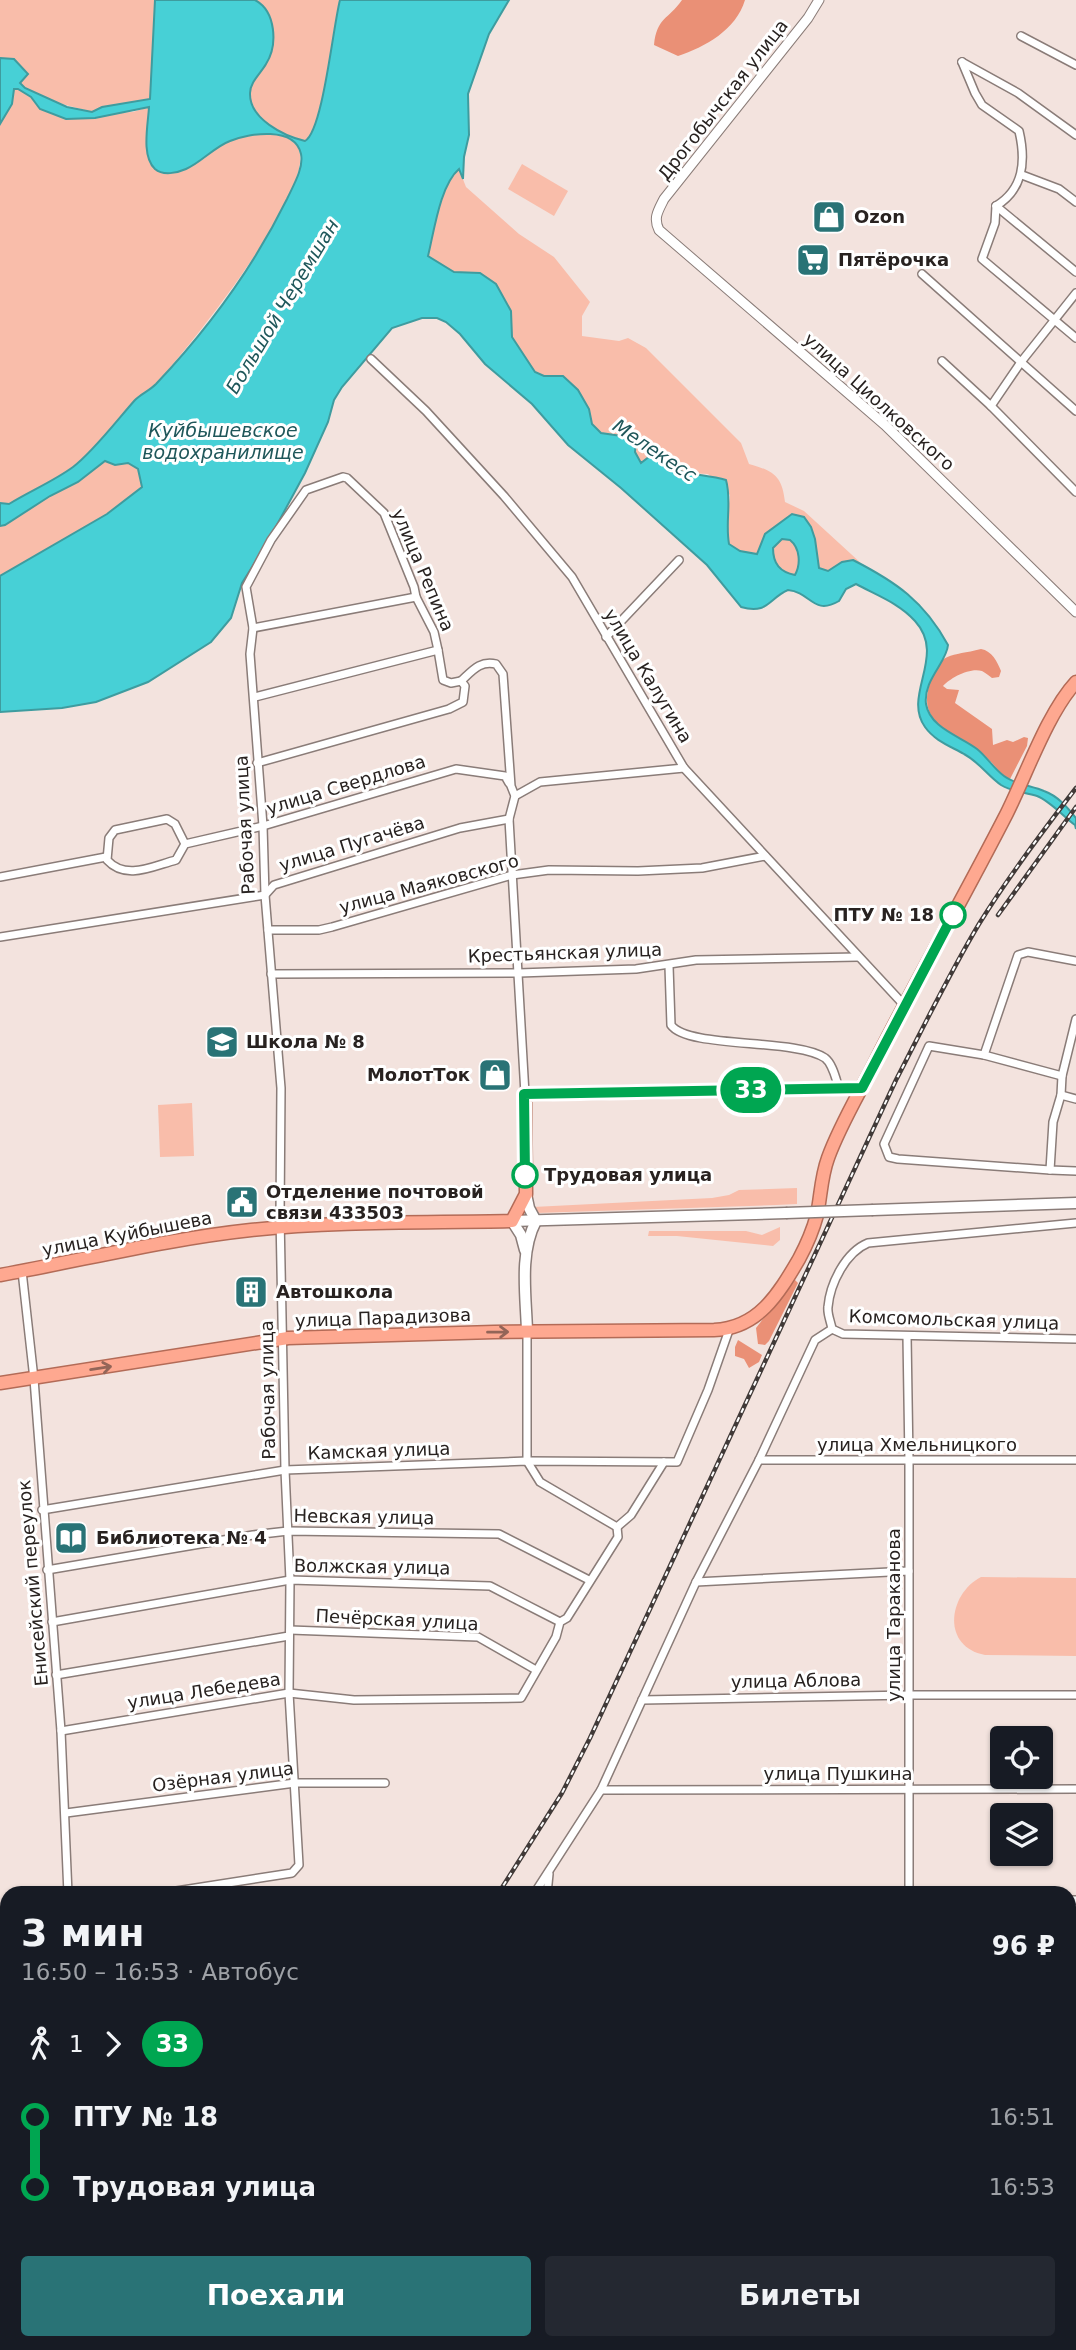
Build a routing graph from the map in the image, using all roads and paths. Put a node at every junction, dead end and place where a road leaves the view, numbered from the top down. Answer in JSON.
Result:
{"nodes":[{"id":1,"x":820,"y":0,"type":"edge"},
{"id":2,"x":1021,"y":36,"type":"dead end"},
{"id":3,"x":1076,"y":65,"type":"edge"},
{"id":4,"x":1076,"y":135,"type":"edge"},
{"id":5,"x":1022,"y":175,"type":"junction"},
{"id":6,"x":1076,"y":202,"type":"edge"},
{"id":7,"x":996,"y":206,"type":"junction"},
{"id":8,"x":655,"y":222,"type":"joint"},
{"id":9,"x":1076,"y":272,"type":"edge"},
{"id":10,"x":922,"y":274,"type":"dead end"},
{"id":11,"x":1076,"y":293,"type":"edge"},
{"id":12,"x":1055,"y":320,"type":"junction"},
{"id":13,"x":1076,"y":338,"type":"edge"},
{"id":14,"x":371,"y":359,"type":"dead end"},
{"id":15,"x":942,"y":361,"type":"dead end"},
{"id":16,"x":1021,"y":362,"type":"junction"},
{"id":17,"x":991,"y":406,"type":"junction"},
{"id":18,"x":1076,"y":411,"type":"edge"},
{"id":19,"x":1076,"y":492,"type":"edge"},
{"id":20,"x":679,"y":560,"type":"dead end"},
{"id":21,"x":246,"y":587,"type":"joint"},
{"id":22,"x":416,"y":597,"type":"junction"},
{"id":23,"x":1076,"y":612,"type":"edge"},
{"id":24,"x":253,"y":628,"type":"junction"},
{"id":25,"x":606,"y":638,"type":"junction"},
{"id":26,"x":438,"y":650,"type":"junction"},
{"id":27,"x":1076,"y":671,"type":"edge"},
{"id":28,"x":461,"y":681,"type":"junction"},
{"id":29,"x":1072,"y":686,"type":"edge"},
{"id":30,"x":255,"y":697,"type":"junction"},
{"id":31,"x":257,"y":763,"type":"junction"},
{"id":32,"x":684,"y":768,"type":"junction"},
{"id":33,"x":511,"y":786,"type":"junction"},
{"id":34,"x":515,"y":796,"type":"junction"},
{"id":35,"x":509,"y":819,"type":"junction"},
{"id":36,"x":263,"y":826,"type":"junction"},
{"id":37,"x":185,"y":844,"type":"junction"},
{"id":38,"x":765,"y":856,"type":"junction"},
{"id":39,"x":106,"y":857,"type":"junction"},
{"id":40,"x":512,"y":875,"type":"junction"},
{"id":41,"x":0,"y":877,"type":"edge"},
{"id":42,"x":265,"y":895,"type":"junction"},
{"id":43,"x":268,"y":930,"type":"junction"},
{"id":44,"x":0,"y":937,"type":"edge"},
{"id":45,"x":858,"y":957,"type":"junction"},
{"id":46,"x":1076,"y":961,"type":"edge"},
{"id":47,"x":669,"y":966,"type":"junction"},
{"id":48,"x":519,"y":973,"type":"junction"},
{"id":49,"x":271,"y":974,"type":"junction"},
{"id":50,"x":904,"y":1005,"type":"junction"},
{"id":51,"x":1076,"y":1021,"type":"edge"},
{"id":52,"x":984,"y":1055,"type":"junction"},
{"id":53,"x":1062,"y":1076,"type":"junction"},
{"id":54,"x":862,"y":1088,"type":"junction"},
{"id":55,"x":839,"y":1089,"type":"junction"},
{"id":56,"x":524,"y":1094,"type":"junction"},
{"id":57,"x":1061,"y":1095,"type":"junction"},
{"id":58,"x":1076,"y":1099,"type":"edge"},
{"id":59,"x":1050,"y":1170,"type":"junction"},
{"id":60,"x":1076,"y":1171,"type":"edge"},
{"id":61,"x":526,"y":1194,"type":"junction"},
{"id":62,"x":1076,"y":1203,"type":"edge"},
{"id":63,"x":512,"y":1221,"type":"junction"},
{"id":64,"x":536,"y":1221,"type":"junction"},
{"id":65,"x":1076,"y":1223,"type":"edge"},
{"id":66,"x":281,"y":1228,"type":"junction"},
{"id":67,"x":526,"y":1253,"type":"junction"},
{"id":68,"x":22,"y":1271,"type":"junction"},
{"id":69,"x":0,"y":1275,"type":"edge"},
{"id":70,"x":729,"y":1329,"type":"junction"},
{"id":71,"x":832,"y":1329,"type":"junction"},
{"id":72,"x":527,"y":1331,"type":"junction"},
{"id":73,"x":907,"y":1336,"type":"junction"},
{"id":74,"x":283,"y":1339,"type":"junction"},
{"id":75,"x":1076,"y":1339,"type":"edge"},
{"id":76,"x":34,"y":1379,"type":"junction"},
{"id":77,"x":0,"y":1384,"type":"edge"},
{"id":78,"x":759,"y":1460,"type":"junction"},
{"id":79,"x":1076,"y":1460,"type":"edge"},
{"id":80,"x":527,"y":1461,"type":"junction"},
{"id":81,"x":909,"y":1461,"type":"junction"},
{"id":82,"x":664,"y":1462,"type":"junction"},
{"id":83,"x":285,"y":1470,"type":"junction"},
{"id":84,"x":42,"y":1510,"type":"junction"},
{"id":85,"x":617,"y":1527,"type":"junction"},
{"id":86,"x":288,"y":1531,"type":"junction"},
{"id":87,"x":47,"y":1570,"type":"junction"},
{"id":88,"x":909,"y":1571,"type":"junction"},
{"id":89,"x":290,"y":1580,"type":"junction"},
{"id":90,"x":589,"y":1580,"type":"junction"},
{"id":91,"x":696,"y":1582,"type":"junction"},
{"id":92,"x":52,"y":1622,"type":"junction"},
{"id":93,"x":560,"y":1622,"type":"junction"},
{"id":94,"x":290,"y":1633,"type":"junction"},
{"id":95,"x":536,"y":1670,"type":"junction"},
{"id":96,"x":56,"y":1675,"type":"junction"},
{"id":97,"x":289,"y":1693,"type":"junction"},
{"id":98,"x":910,"y":1695,"type":"junction"},
{"id":99,"x":1076,"y":1695,"type":"edge"},
{"id":100,"x":642,"y":1700,"type":"junction"},
{"id":101,"x":61,"y":1731,"type":"junction"},
{"id":102,"x":295,"y":1783,"type":"junction"},
{"id":103,"x":385,"y":1783,"type":"dead end"},
{"id":104,"x":1076,"y":1789,"type":"edge"},
{"id":105,"x":601,"y":1790,"type":"junction"},
{"id":106,"x":910,"y":1790,"type":"junction"},
{"id":107,"x":66,"y":1813,"type":"junction"},
{"id":108,"x":550,"y":1868,"type":"junction"},
{"id":109,"x":68,"y":1886,"type":"edge"},
{"id":110,"x":206,"y":1886,"type":"edge"},
{"id":111,"x":539,"y":1886,"type":"edge"},
{"id":112,"x":546,"y":1886,"type":"edge"},
{"id":113,"x":909,"y":1886,"type":"edge"}],
"edges":[{"from":1,"to":8,"type":"street","name":"Дрогобычская улица"},
{"from":2,"to":3,"type":"street"},
{"from":4,"to":5,"type":"street"},
{"from":5,"to":6,"type":"street"},
{"from":5,"to":7,"type":"street"},
{"from":7,"to":9,"type":"street"},
{"from":7,"to":12,"type":"street"},
{"from":8,"to":23,"type":"street","name":"улица Циолковского"},
{"from":10,"to":16,"type":"street"},
{"from":11,"to":12,"type":"street"},
{"from":12,"to":13,"type":"street"},
{"from":12,"to":16,"type":"street"},
{"from":14,"to":25,"type":"street","name":"улица Калугина"},
{"from":15,"to":17,"type":"street"},
{"from":16,"to":17,"type":"street"},
{"from":16,"to":18,"type":"street"},
{"from":17,"to":19,"type":"street"},
{"from":20,"to":25,"type":"street"},
{"from":21,"to":22,"type":"street","name":"улица Репина"},
{"from":21,"to":24,"type":"street","name":"Рабочая улица"},
{"from":22,"to":24,"type":"street"},
{"from":22,"to":26,"type":"street","name":"улица Репина"},
{"from":24,"to":30,"type":"street","name":"Рабочая улица"},
{"from":25,"to":32,"type":"street","name":"улица Калугина"},
{"from":26,"to":28,"type":"street","name":"улица Репина"},
{"from":26,"to":30,"type":"street"},
{"from":27,"to":29,"type":"street"},
{"from":28,"to":31,"type":"street"},
{"from":28,"to":33,"type":"street"},
{"from":29,"to":50,"type":"highway"},
{"from":30,"to":31,"type":"street","name":"Рабочая улица"},
{"from":31,"to":36,"type":"street","name":"Рабочая улица"},
{"from":32,"to":34,"type":"street"},
{"from":32,"to":38,"type":"street","name":"улица Калугина"},
{"from":33,"to":34,"type":"street"},
{"from":33,"to":36,"type":"street","name":"улица Свердлова"},
{"from":34,"to":35,"type":"street"},
{"from":35,"to":40,"type":"street"},
{"from":35,"to":42,"type":"street","name":"улица Пугачёва"},
{"from":36,"to":37,"type":"street","name":"улица Свердлова"},
{"from":36,"to":42,"type":"street","name":"Рабочая улица"},
{"from":37,"to":39,"type":"street","name":"улица Свердлова"},
{"from":37,"to":39,"type":"street"},
{"from":38,"to":40,"type":"street","name":"улица Маяковского"},
{"from":38,"to":45,"type":"street","name":"улица Калугина"},
{"from":39,"to":41,"type":"street"},
{"from":40,"to":43,"type":"street","name":"улица Маяковского"},
{"from":40,"to":48,"type":"street"},
{"from":42,"to":43,"type":"street","name":"Рабочая улица"},
{"from":42,"to":44,"type":"street","name":"улица Пугачёва"},
{"from":43,"to":49,"type":"street","name":"Рабочая улица"},
{"from":45,"to":47,"type":"street","name":"Крестьянская улица"},
{"from":45,"to":50,"type":"street","name":"улица Калугина"},
{"from":46,"to":52,"type":"street"},
{"from":47,"to":48,"type":"street","name":"Крестьянская улица"},
{"from":47,"to":55,"type":"street"},
{"from":48,"to":49,"type":"street","name":"Крестьянская улица"},
{"from":48,"to":56,"type":"street"},
{"from":49,"to":66,"type":"street","name":"Рабочая улица"},
{"from":50,"to":54,"type":"highway"},
{"from":51,"to":53,"type":"street"},
{"from":52,"to":53,"type":"street"},
{"from":52,"to":59,"type":"street"},
{"from":53,"to":57,"type":"street"},
{"from":54,"to":55,"type":"highway"},
{"from":54,"to":70,"type":"highway","name":"улица Парадизова"},
{"from":55,"to":56,"type":"highway"},
{"from":56,"to":61,"type":"highway"},
{"from":57,"to":58,"type":"street"},
{"from":57,"to":59,"type":"street"},
{"from":59,"to":60,"type":"street"},
{"from":61,"to":63,"type":"highway"},
{"from":61,"to":64,"type":"main road"},
{"from":62,"to":64,"type":"main road","bridge":true},
{"from":63,"to":64,"type":"main road"},
{"from":63,"to":66,"type":"highway","name":"улица Куйбышева"},
{"from":63,"to":67,"type":"main road"},
{"from":64,"to":67,"type":"main road"},
{"from":65,"to":71,"type":"street"},
{"from":66,"to":68,"type":"highway","name":"улица Куйбышева"},
{"from":66,"to":74,"type":"street","name":"Рабочая улица"},
{"from":67,"to":72,"type":"main road"},
{"from":68,"to":69,"type":"highway","name":"улица Куйбышева"},
{"from":68,"to":76,"type":"street","name":"Енисейский переулок"},
{"from":70,"to":72,"type":"highway","name":"улица Парадизова"},
{"from":70,"to":82,"type":"street","name":"Камская улица"},
{"from":71,"to":73,"type":"street","name":"Комсомольская улица"},
{"from":71,"to":78,"type":"street"},
{"from":74,"to":72,"type":"highway","name":"улица Парадизова","one_way":true},
{"from":72,"to":80,"type":"street"},
{"from":73,"to":75,"type":"street","name":"Комсомольская улица"},
{"from":73,"to":81,"type":"street","name":"улица Тараканова"},
{"from":76,"to":74,"type":"highway","name":"улица Парадизова","one_way":true},
{"from":74,"to":83,"type":"street","name":"Рабочая улица"},
{"from":76,"to":77,"type":"highway","name":"улица Парадизова"},
{"from":76,"to":84,"type":"street","name":"Енисейский переулок"},
{"from":78,"to":81,"type":"street","name":"улица Хмельницкого"},
{"from":78,"to":91,"type":"street"},
{"from":79,"to":81,"type":"street","name":"улица Хмельницкого"},
{"from":80,"to":82,"type":"street","name":"Камская улица"},
{"from":80,"to":83,"type":"street","name":"Камская улица"},
{"from":80,"to":85,"type":"street"},
{"from":81,"to":88,"type":"street","name":"улица Тараканова"},
{"from":82,"to":85,"type":"street"},
{"from":83,"to":84,"type":"street","name":"Камская улица"},
{"from":83,"to":86,"type":"street","name":"Рабочая улица"},
{"from":84,"to":87,"type":"street","name":"Енисейский переулок"},
{"from":85,"to":90,"type":"street"},
{"from":86,"to":87,"type":"street","name":"Невская улица"},
{"from":86,"to":89,"type":"street","name":"Рабочая улица"},
{"from":86,"to":90,"type":"street","name":"Невская улица"},
{"from":87,"to":92,"type":"street","name":"Енисейский переулок"},
{"from":88,"to":91,"type":"street"},
{"from":88,"to":98,"type":"street","name":"улица Тараканова"},
{"from":89,"to":92,"type":"street","name":"Волжская улица"},
{"from":89,"to":93,"type":"street","name":"Волжская улица"},
{"from":89,"to":94,"type":"street","name":"Рабочая улица"},
{"from":90,"to":93,"type":"street"},
{"from":91,"to":100,"type":"street"},
{"from":92,"to":96,"type":"street","name":"Енисейский переулок"},
{"from":93,"to":95,"type":"street"},
{"from":94,"to":95,"type":"street","name":"Печёрская улица"},
{"from":94,"to":96,"type":"street","name":"Печёрская улица"},
{"from":94,"to":97,"type":"street","name":"Рабочая улица"},
{"from":95,"to":97,"type":"street","name":"улица Лебедева"},
{"from":96,"to":101,"type":"street","name":"Енисейский переулок"},
{"from":97,"to":101,"type":"street","name":"улица Лебедева"},
{"from":97,"to":102,"type":"street","name":"Рабочая улица"},
{"from":98,"to":99,"type":"street","name":"улица Аблова"},
{"from":98,"to":100,"type":"street","name":"улица Аблова"},
{"from":98,"to":106,"type":"street","name":"улица Тараканова"},
{"from":100,"to":105,"type":"street"},
{"from":101,"to":107,"type":"street","name":"Енисейский переулок"},
{"from":102,"to":103,"type":"street","name":"Озёрная улица"},
{"from":102,"to":107,"type":"street","name":"Озёрная улица"},
{"from":102,"to":110,"type":"street","name":"Рабочая улица"},
{"from":104,"to":106,"type":"street","name":"улица Пушкина"},
{"from":105,"to":106,"type":"street","name":"улица Пушкина"},
{"from":105,"to":108,"type":"street"},
{"from":106,"to":113,"type":"street","name":"улица Тараканова"},
{"from":107,"to":109,"type":"street","name":"Енисейский переулок"},
{"from":108,"to":111,"type":"street"},
{"from":108,"to":112,"type":"street"}]}
